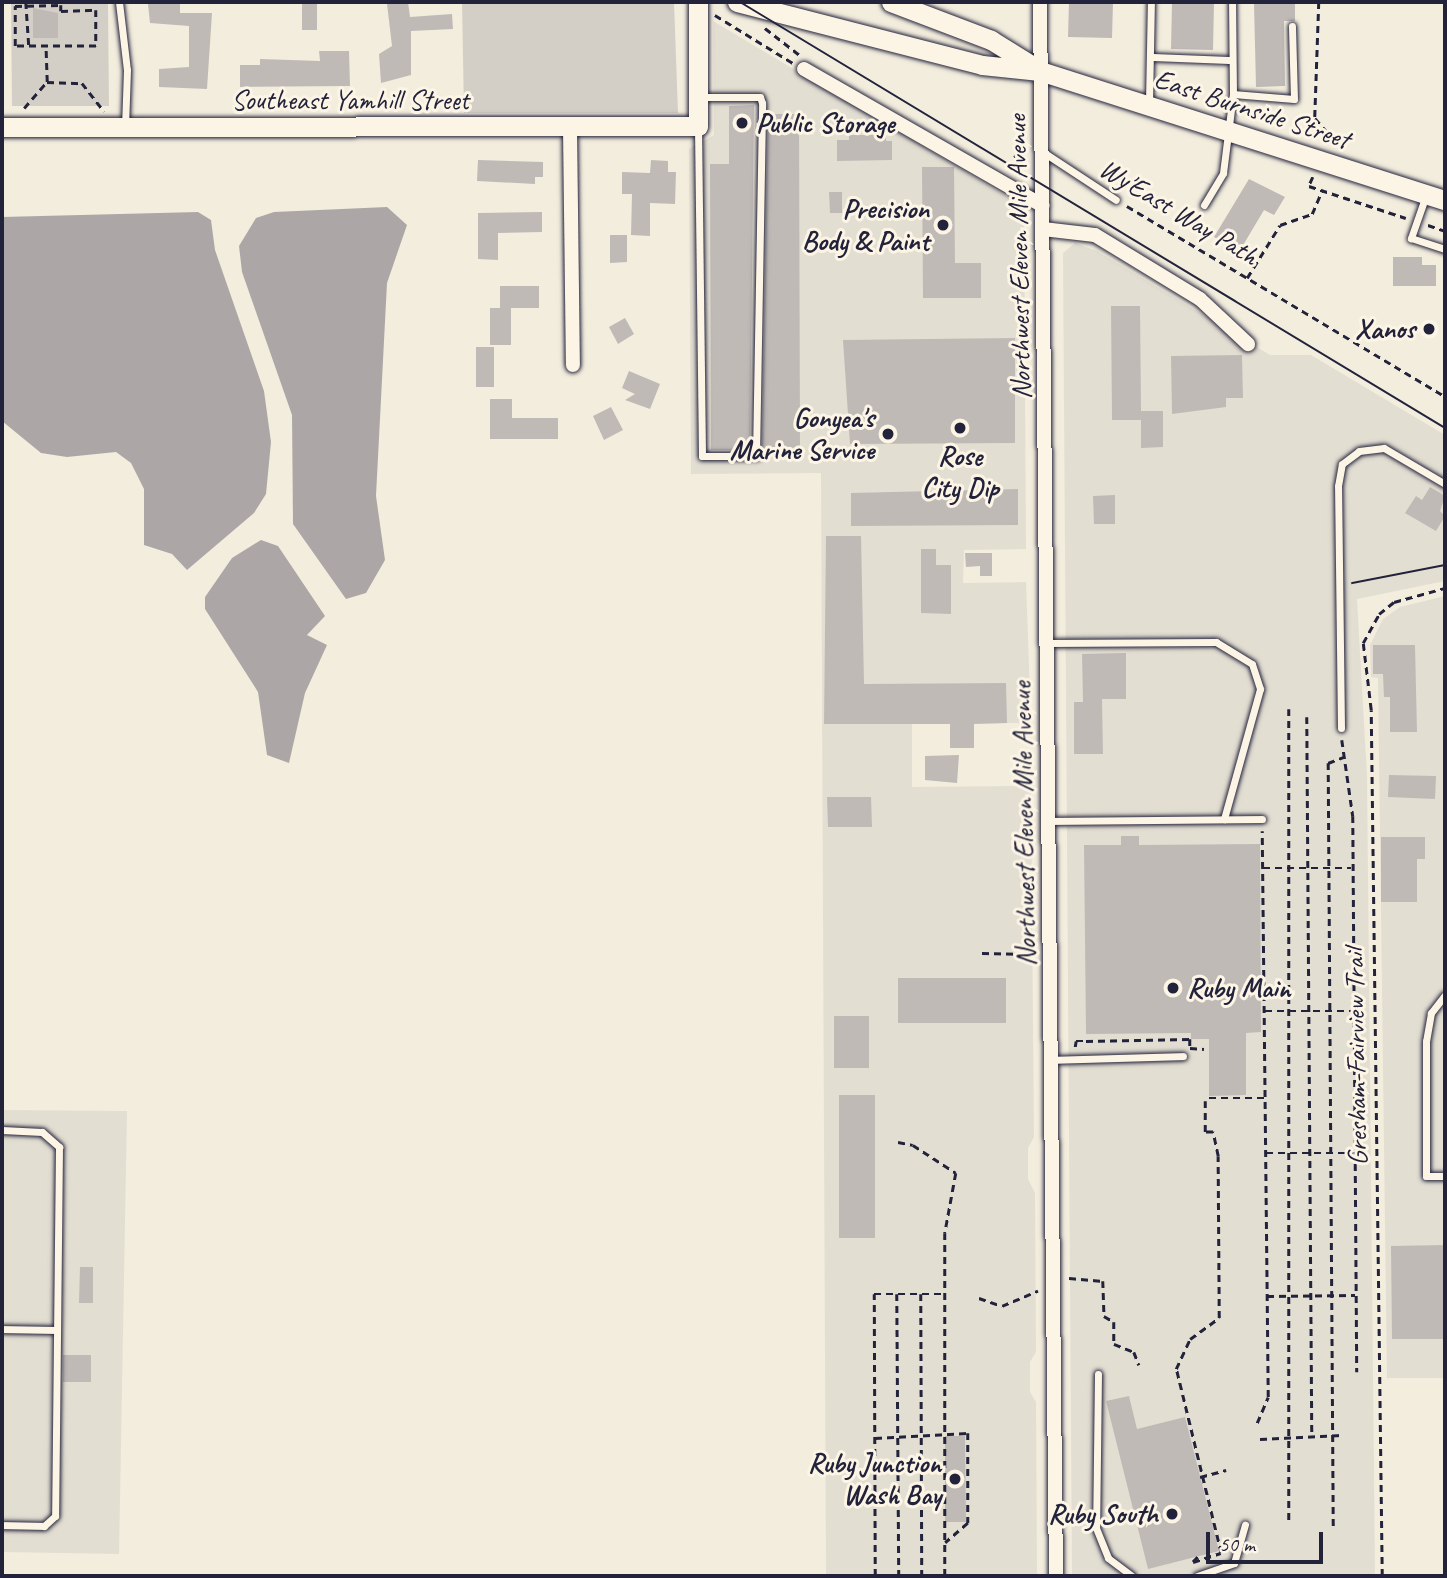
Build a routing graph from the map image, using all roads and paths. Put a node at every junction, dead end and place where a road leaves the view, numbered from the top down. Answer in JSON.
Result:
{"nodes":[{"id":1,"x":34,"y":2,"type":"edge"},
{"id":2,"x":43,"y":2,"type":"edge"},
{"id":3,"x":119,"y":2,"type":"edge"},
{"id":4,"x":737,"y":2,"type":"edge"},
{"id":5,"x":891,"y":2,"type":"edge"},
{"id":6,"x":1040,"y":2,"type":"edge"},
{"id":7,"x":1151,"y":2,"type":"edge"},
{"id":8,"x":1232,"y":2,"type":"edge"},
{"id":9,"x":1319,"y":2,"type":"edge"},
{"id":10,"x":26,"y":4,"type":"edge"},
{"id":11,"x":705,"y":8,"type":"edge"},
{"id":12,"x":1292,"y":26,"type":"dead end"},
{"id":13,"x":29,"y":46,"type":"junction"},
{"id":14,"x":46,"y":46,"type":"junction"},
{"id":15,"x":1153,"y":57,"type":"junction"},
{"id":16,"x":1229,"y":60,"type":"junction"},
{"id":17,"x":804,"y":69,"type":"joint"},
{"id":18,"x":1041,"y":71,"type":"junction"},
{"id":19,"x":47,"y":82,"type":"junction"},
{"id":20,"x":1233,"y":94,"type":"junction"},
{"id":21,"x":698,"y":97,"type":"junction"},
{"id":22,"x":1148,"y":104,"type":"junction"},
{"id":23,"x":698,"y":126,"type":"junction"},
{"id":24,"x":2,"y":127,"type":"edge"},
{"id":25,"x":120,"y":127,"type":"junction"},
{"id":26,"x":570,"y":128,"type":"junction"},
{"id":27,"x":1228,"y":130,"type":"junction"},
{"id":28,"x":1043,"y":152,"type":"junction"},
{"id":29,"x":1319,"y":160,"type":"junction"},
{"id":30,"x":1009,"y":174,"type":"dead end"},
{"id":31,"x":1322,"y":191,"type":"junction"},
{"id":32,"x":1436,"y":197,"type":"edge"},
{"id":33,"x":1116,"y":200,"type":"joint"},
{"id":34,"x":1204,"y":205,"type":"dead end"},
{"id":35,"x":1043,"y":206,"type":"junction"},
{"id":36,"x":1417,"y":222,"type":"junction"},
{"id":37,"x":1043,"y":229,"type":"junction"},
{"id":38,"x":1445,"y":231,"type":"edge"},
{"id":39,"x":1445,"y":249,"type":"edge"},
{"id":40,"x":1247,"y":278,"type":"junction"},
{"id":41,"x":1248,"y":344,"type":"dead end"},
{"id":42,"x":573,"y":365,"type":"dead end"},
{"id":43,"x":1445,"y":397,"type":"edge"},
{"id":44,"x":1445,"y":484,"type":"edge"},
{"id":45,"x":1445,"y":588,"type":"edge"},
{"id":46,"x":1047,"y":643,"type":"junction"},
{"id":47,"x":1289,"y":709,"type":"dead end"},
{"id":48,"x":1307,"y":717,"type":"dead end"},
{"id":49,"x":1340,"y":727,"type":"joint"},
{"id":50,"x":1344,"y":757,"type":"junction"},
{"id":51,"x":1224,"y":819,"type":"junction"},
{"id":52,"x":1262,"y":819,"type":"joint"},
{"id":53,"x":1049,"y":821,"type":"junction"},
{"id":54,"x":1263,"y":869,"type":"junction"},
{"id":55,"x":1285,"y":869,"type":"junction"},
{"id":56,"x":1308,"y":869,"type":"junction"},
{"id":57,"x":1331,"y":869,"type":"junction"},
{"id":58,"x":1352,"y":869,"type":"junction"},
{"id":59,"x":982,"y":953,"type":"dead end"},
{"id":60,"x":1035,"y":954,"type":"dead end"},
{"id":61,"x":1445,"y":995,"type":"edge"},
{"id":62,"x":1265,"y":1011,"type":"junction"},
{"id":63,"x":1286,"y":1011,"type":"junction"},
{"id":64,"x":1309,"y":1011,"type":"junction"},
{"id":65,"x":1332,"y":1011,"type":"junction"},
{"id":66,"x":1353,"y":1011,"type":"junction"},
{"id":67,"x":1189,"y":1033,"type":"dead end"},
{"id":68,"x":1190,"y":1039,"type":"junction"},
{"id":69,"x":1076,"y":1045,"type":"dead end"},
{"id":70,"x":1204,"y":1049,"type":"dead end"},
{"id":71,"x":1183,"y":1056,"type":"dead end"},
{"id":72,"x":1051,"y":1060,"type":"junction"},
{"id":73,"x":1209,"y":1098,"type":"dead end"},
{"id":74,"x":1265,"y":1098,"type":"junction"},
{"id":75,"x":1205,"y":1101,"type":"dead end"},
{"id":76,"x":2,"y":1130,"type":"edge"},
{"id":77,"x":898,"y":1142,"type":"dead end"},
{"id":78,"x":1266,"y":1153,"type":"junction"},
{"id":79,"x":1287,"y":1153,"type":"junction"},
{"id":80,"x":1310,"y":1153,"type":"junction"},
{"id":81,"x":1333,"y":1153,"type":"junction"},
{"id":82,"x":1355,"y":1153,"type":"junction"},
{"id":83,"x":1445,"y":1176,"type":"edge"},
{"id":84,"x":1053,"y":1280,"type":"junction"},
{"id":85,"x":1038,"y":1291,"type":"dead end"},
{"id":86,"x":897,"y":1294,"type":"junction"},
{"id":87,"x":920,"y":1294,"type":"junction"},
{"id":88,"x":945,"y":1294,"type":"junction"},
{"id":89,"x":1288,"y":1295,"type":"junction"},
{"id":90,"x":1311,"y":1295,"type":"junction"},
{"id":91,"x":1334,"y":1295,"type":"junction"},
{"id":92,"x":1356,"y":1295,"type":"junction"},
{"id":93,"x":1267,"y":1296,"type":"junction"},
{"id":94,"x":979,"y":1298,"type":"dead end"},
{"id":95,"x":2,"y":1329,"type":"edge"},
{"id":96,"x":54,"y":1330,"type":"junction"},
{"id":97,"x":1139,"y":1365,"type":"dead end"},
{"id":98,"x":1357,"y":1372,"type":"dead end"},
{"id":99,"x":1098,"y":1374,"type":"dead end"},
{"id":100,"x":1257,"y":1423,"type":"dead end"},
{"id":101,"x":1335,"y":1434,"type":"junction"},
{"id":102,"x":1342,"y":1434,"type":"dead end"},
{"id":103,"x":943,"y":1435,"type":"junction"},
{"id":104,"x":1289,"y":1435,"type":"junction"},
{"id":105,"x":1312,"y":1435,"type":"junction"},
{"id":106,"x":874,"y":1438,"type":"junction"},
{"id":107,"x":898,"y":1438,"type":"junction"},
{"id":108,"x":921,"y":1438,"type":"junction"},
{"id":109,"x":1260,"y":1439,"type":"dead end"},
{"id":110,"x":1226,"y":1470,"type":"dead end"},
{"id":111,"x":1201,"y":1477,"type":"junction"},
{"id":112,"x":1289,"y":1523,"type":"dead end"},
{"id":113,"x":2,"y":1525,"type":"edge"},
{"id":114,"x":1245,"y":1525,"type":"dead end"},
{"id":115,"x":1333,"y":1526,"type":"dead end"},
{"id":116,"x":945,"y":1543,"type":"junction"},
{"id":117,"x":1198,"y":1556,"type":"dead end"},
{"id":118,"x":875,"y":1576,"type":"edge"},
{"id":119,"x":899,"y":1576,"type":"edge"},
{"id":120,"x":922,"y":1576,"type":"edge"},
{"id":121,"x":945,"y":1576,"type":"edge"},
{"id":122,"x":1056,"y":1576,"type":"edge"},
{"id":123,"x":1132,"y":1576,"type":"edge"},
{"id":124,"x":1197,"y":1576,"type":"edge"},
{"id":125,"x":1382,"y":1576,"type":"edge"}],
"edges":[{"from":1,"to":2,"type":"path"},
{"from":3,"to":25,"type":"lane"},
{"from":4,"to":18,"type":"main road","name":"East Burnside Street"},
{"from":5,"to":18,"type":"main road","name":"East Burnside Street"},
{"from":6,"to":18,"type":"street","name":"Northwest Eleven Mile Avenue"},
{"from":7,"to":15,"type":"lane"},
{"from":8,"to":16,"type":"lane"},
{"from":9,"to":29,"type":"path"},
{"from":10,"to":13,"type":"path"},
{"from":10,"to":13,"type":"path"},
{"from":10,"to":14,"type":"path"},
{"from":11,"to":17,"type":"path"},
{"from":11,"to":21,"type":"main road"},
{"from":12,"to":20,"type":"lane"},
{"from":13,"to":14,"type":"path"},
{"from":14,"to":19,"type":"path"},
{"from":15,"to":16,"type":"lane"},
{"from":15,"to":22,"type":"lane"},
{"from":16,"to":20,"type":"lane"},
{"from":17,"to":35,"type":"street"},
{"from":18,"to":22,"type":"main road","name":"East Burnside Street"},
{"from":18,"to":28,"type":"street","name":"Northwest Eleven Mile Avenue"},
{"from":19,"to":24,"type":"path"},
{"from":19,"to":25,"type":"path"},
{"from":20,"to":27,"type":"lane"},
{"from":21,"to":23,"type":"main road"},
{"from":21,"to":23,"type":"lane"},
{"from":22,"to":27,"type":"main road","name":"East Burnside Street"},
{"from":23,"to":26,"type":"main road","name":"Southeast Yamhill Street"},
{"from":24,"to":25,"type":"main road","name":"Southeast Yamhill Street"},
{"from":25,"to":26,"type":"main road","name":"Southeast Yamhill Street"},
{"from":26,"to":42,"type":"street"},
{"from":27,"to":29,"type":"main road","name":"East Burnside Street"},
{"from":27,"to":34,"type":"lane"},
{"from":28,"to":30,"type":"path"},
{"from":28,"to":33,"type":"lane","name":"Wy'East Way Path"},
{"from":28,"to":35,"type":"street","name":"Northwest Eleven Mile Avenue"},
{"from":29,"to":31,"type":"path"},
{"from":29,"to":32,"type":"main road","name":"East Burnside Street"},
{"from":31,"to":36,"type":"path"},
{"from":31,"to":40,"type":"path"},
{"from":32,"to":36,"type":"lane"},
{"from":33,"to":40,"type":"path","name":"Wy'East Way Path"},
{"from":35,"to":37,"type":"street","name":"Northwest Eleven Mile Avenue"},
{"from":36,"to":38,"type":"path"},
{"from":36,"to":39,"type":"lane"},
{"from":37,"to":41,"type":"street"},
{"from":37,"to":46,"type":"street","name":"Northwest Eleven Mile Avenue"},
{"from":40,"to":43,"type":"path","name":"Wy'East Way Path"},
{"from":44,"to":49,"type":"lane"},
{"from":45,"to":125,"type":"path","name":"Gresham-Fairview Trail"},
{"from":46,"to":51,"type":"lane"},
{"from":46,"to":53,"type":"street","name":"Northwest Eleven Mile Avenue"},
{"from":47,"to":55,"type":"path"},
{"from":48,"to":56,"type":"path"},
{"from":49,"to":50,"type":"path"},
{"from":50,"to":57,"type":"path"},
{"from":50,"to":58,"type":"path"},
{"from":51,"to":52,"type":"lane"},
{"from":51,"to":53,"type":"lane"},
{"from":52,"to":54,"type":"path"},
{"from":53,"to":72,"type":"street","name":"Northwest Eleven Mile Avenue"},
{"from":54,"to":55,"type":"path"},
{"from":54,"to":62,"type":"path"},
{"from":55,"to":56,"type":"path"},
{"from":55,"to":63,"type":"path"},
{"from":56,"to":57,"type":"path"},
{"from":56,"to":64,"type":"path"},
{"from":57,"to":58,"type":"path"},
{"from":57,"to":65,"type":"path"},
{"from":58,"to":66,"type":"path"},
{"from":59,"to":60,"type":"path"},
{"from":61,"to":83,"type":"lane"},
{"from":62,"to":63,"type":"path"},
{"from":62,"to":74,"type":"path"},
{"from":63,"to":64,"type":"path"},
{"from":63,"to":79,"type":"path"},
{"from":64,"to":65,"type":"path"},
{"from":64,"to":80,"type":"path"},
{"from":65,"to":66,"type":"path"},
{"from":65,"to":81,"type":"path"},
{"from":66,"to":82,"type":"path"},
{"from":67,"to":68,"type":"path"},
{"from":68,"to":69,"type":"path"},
{"from":68,"to":70,"type":"path"},
{"from":71,"to":72,"type":"lane"},
{"from":72,"to":84,"type":"street","name":"Northwest Eleven Mile Avenue"},
{"from":73,"to":74,"type":"path"},
{"from":74,"to":78,"type":"path"},
{"from":75,"to":111,"type":"path"},
{"from":76,"to":96,"type":"lane"},
{"from":77,"to":88,"type":"path"},
{"from":78,"to":79,"type":"path"},
{"from":78,"to":93,"type":"path"},
{"from":79,"to":80,"type":"path"},
{"from":79,"to":89,"type":"path"},
{"from":80,"to":81,"type":"path"},
{"from":80,"to":90,"type":"path"},
{"from":81,"to":82,"type":"path"},
{"from":81,"to":91,"type":"path"},
{"from":82,"to":92,"type":"path"},
{"from":84,"to":97,"type":"path"},
{"from":84,"to":122,"type":"street","name":"Northwest Eleven Mile Avenue"},
{"from":85,"to":94,"type":"path"},
{"from":86,"to":87,"type":"path"},
{"from":86,"to":106,"type":"path"},
{"from":86,"to":107,"type":"path"},
{"from":87,"to":88,"type":"path"},
{"from":87,"to":108,"type":"path"},
{"from":88,"to":103,"type":"path"},
{"from":89,"to":90,"type":"path"},
{"from":89,"to":93,"type":"path"},
{"from":89,"to":104,"type":"path"},
{"from":90,"to":91,"type":"path"},
{"from":90,"to":105,"type":"path"},
{"from":91,"to":92,"type":"path"},
{"from":91,"to":101,"type":"path"},
{"from":92,"to":98,"type":"path"},
{"from":93,"to":100,"type":"path"},
{"from":95,"to":96,"type":"lane"},
{"from":96,"to":113,"type":"lane"},
{"from":99,"to":123,"type":"lane"},
{"from":101,"to":102,"type":"path"},
{"from":101,"to":105,"type":"path"},
{"from":101,"to":115,"type":"path"},
{"from":103,"to":108,"type":"path"},
{"from":103,"to":116,"type":"path"},
{"from":103,"to":116,"type":"path"},
{"from":104,"to":105,"type":"path"},
{"from":104,"to":109,"type":"path"},
{"from":104,"to":112,"type":"path"},
{"from":106,"to":107,"type":"path"},
{"from":106,"to":118,"type":"path"},
{"from":107,"to":108,"type":"path"},
{"from":107,"to":119,"type":"path"},
{"from":108,"to":120,"type":"path"},
{"from":110,"to":111,"type":"path"},
{"from":111,"to":117,"type":"path"},
{"from":114,"to":124,"type":"lane"},
{"from":116,"to":121,"type":"path"}]}
